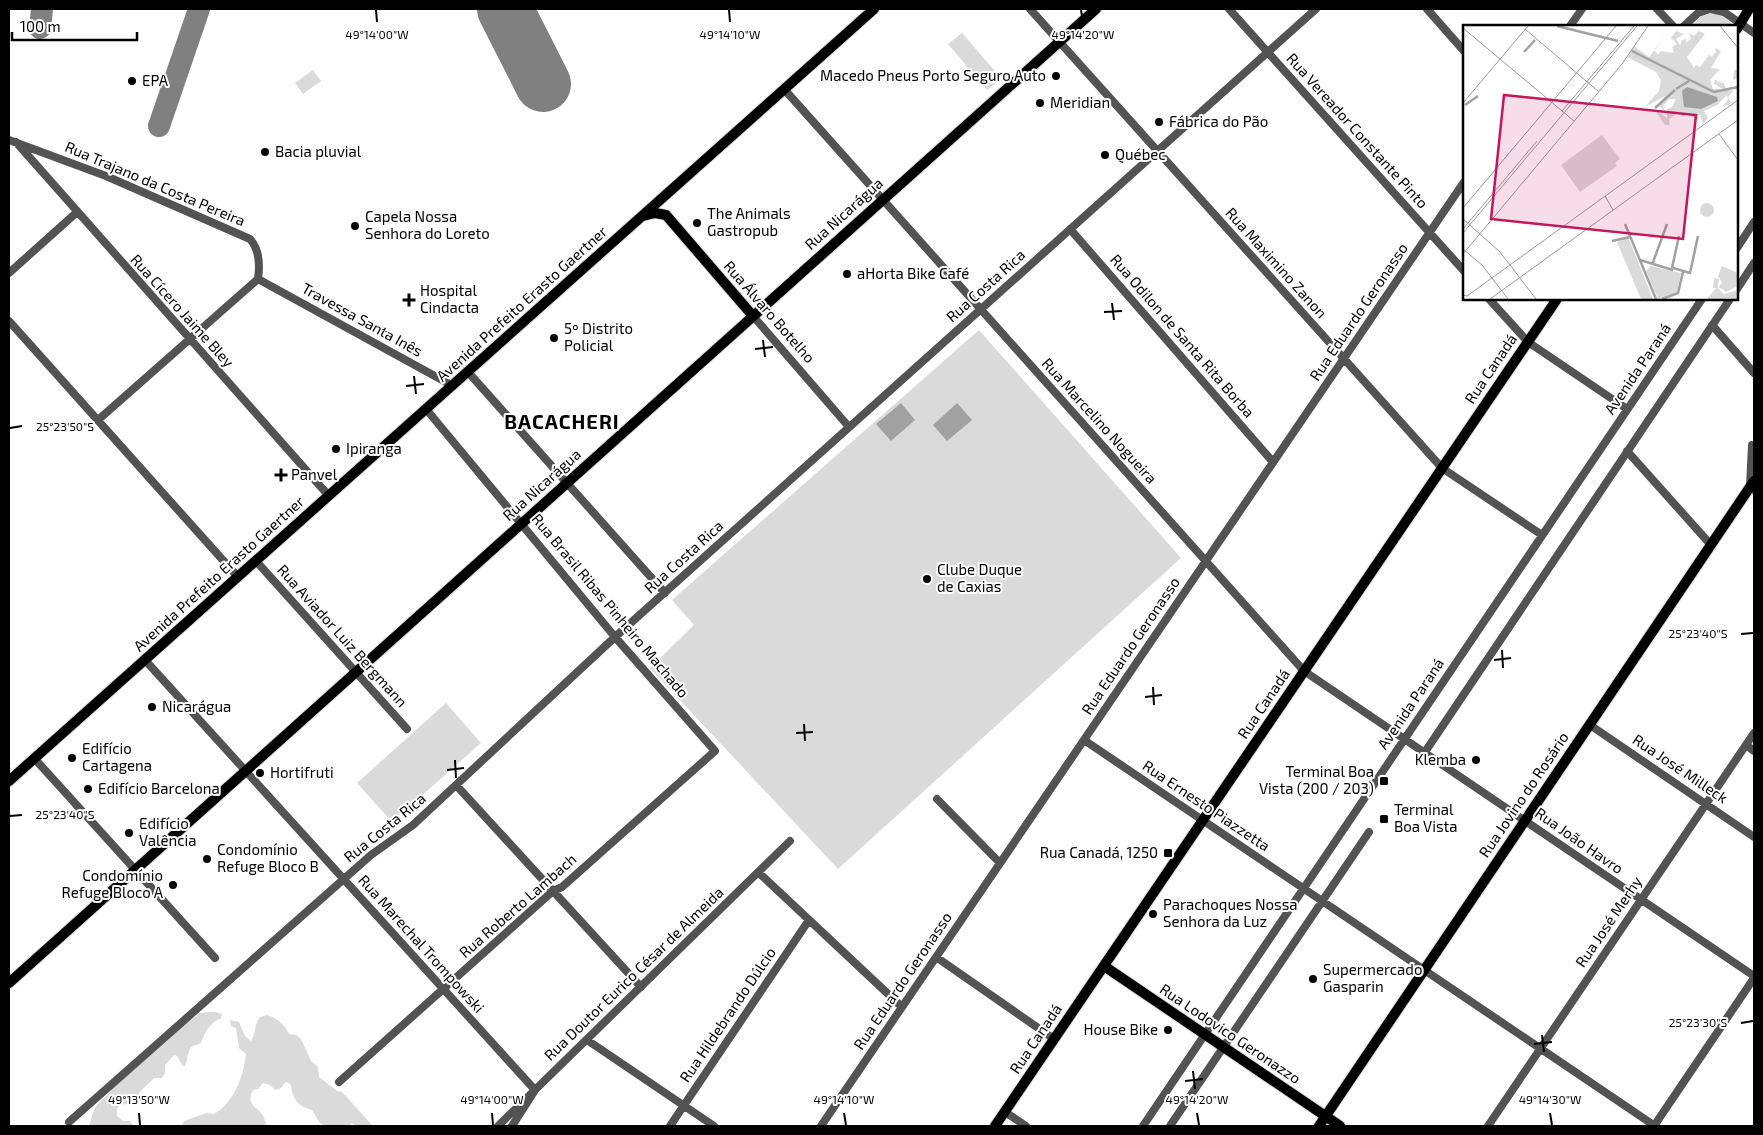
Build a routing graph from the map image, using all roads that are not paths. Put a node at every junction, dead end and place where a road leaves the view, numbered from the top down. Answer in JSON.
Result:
{"nodes":[{"id":1,"x":874,"y":9,"type":"edge"},
{"id":2,"x":1030,"y":9,"type":"edge"},
{"id":3,"x":1096,"y":9,"type":"edge"},
{"id":4,"x":1229,"y":9,"type":"edge"},
{"id":5,"x":1316,"y":9,"type":"edge"},
{"id":6,"x":1427,"y":9,"type":"edge"},
{"id":7,"x":1582,"y":9,"type":"edge"},
{"id":8,"x":1657,"y":9,"type":"edge"},
{"id":9,"x":1710,"y":9,"type":"edge"},
{"id":10,"x":1749,"y":9,"type":"edge"},
{"id":11,"x":1571,"y":25,"type":"edge"},
{"id":12,"x":1671,"y":25,"type":"edge"},
{"id":13,"x":1685,"y":25,"type":"edge"},
{"id":14,"x":1737,"y":25,"type":"edge"},
{"id":15,"x":1738,"y":26,"type":"edge"},
{"id":16,"x":1754,"y":33,"type":"edge"},
{"id":17,"x":1060,"y":42,"type":"junction"},
{"id":18,"x":1463,"y":49,"type":"edge"},
{"id":19,"x":1268,"y":52,"type":"junction"},
{"id":20,"x":784,"y":89,"type":"junction"},
{"id":21,"x":12,"y":141,"type":"edge"},
{"id":22,"x":1157,"y":151,"type":"junction"},
{"id":23,"x":1463,"y":184,"type":"edge"},
{"id":24,"x":669,"y":193,"type":"junction"},
{"id":25,"x":883,"y":200,"type":"junction"},
{"id":26,"x":76,"y":213,"type":"junction"},
{"id":27,"x":666,"y":215,"type":"junction"},
{"id":28,"x":643,"y":216,"type":"junction"},
{"id":29,"x":1754,"y":222,"type":"edge"},
{"id":30,"x":1070,"y":229,"type":"junction"},
{"id":31,"x":1430,"y":233,"type":"junction"},
{"id":32,"x":1738,"y":246,"type":"edge"},
{"id":33,"x":1754,"y":263,"type":"edge"},
{"id":34,"x":1463,"y":270,"type":"edge"},
{"id":35,"x":9,"y":273,"type":"edge"},
{"id":36,"x":258,"y":279,"type":"junction"},
{"id":37,"x":1738,"y":287,"type":"edge"},
{"id":38,"x":1490,"y":300,"type":"edge"},
{"id":39,"x":1556,"y":300,"type":"edge"},
{"id":40,"x":1701,"y":300,"type":"edge"},
{"id":41,"x":1729,"y":300,"type":"edge"},
{"id":42,"x":981,"y":309,"type":"junction"},
{"id":43,"x":753,"y":316,"type":"junction"},
{"id":44,"x":9,"y":321,"type":"edge"},
{"id":45,"x":1712,"y":325,"type":"junction"},
{"id":46,"x":190,"y":340,"type":"junction"},
{"id":47,"x":1528,"y":342,"type":"junction"},
{"id":48,"x":1344,"y":359,"type":"junction"},
{"id":49,"x":468,"y":372,"type":"junction"},
{"id":50,"x":1754,"y":373,"type":"edge"},
{"id":51,"x":452,"y":386,"type":"junction"},
{"id":52,"x":426,"y":409,"type":"junction"},
{"id":53,"x":1627,"y":409,"type":"junction"},
{"id":54,"x":98,"y":420,"type":"junction"},
{"id":55,"x":849,"y":428,"type":"junction"},
{"id":56,"x":1752,"y":445,"type":"dead end"},
{"id":57,"x":1627,"y":451,"type":"junction"},
{"id":58,"x":1273,"y":462,"type":"junction"},
{"id":59,"x":1442,"y":468,"type":"junction"},
{"id":60,"x":567,"y":483,"type":"junction"},
{"id":61,"x":1753,"y":486,"type":"edge"},
{"id":62,"x":329,"y":496,"type":"junction"},
{"id":63,"x":521,"y":524,"type":"junction"},
{"id":64,"x":1542,"y":536,"type":"junction"},
{"id":65,"x":1710,"y":545,"type":"junction"},
{"id":66,"x":256,"y":561,"type":"junction"},
{"id":67,"x":1206,"y":562,"type":"junction"},
{"id":68,"x":238,"y":577,"type":"junction"},
{"id":69,"x":665,"y":593,"type":"junction"},
{"id":70,"x":616,"y":637,"type":"junction"},
{"id":71,"x":145,"y":660,"type":"junction"},
{"id":72,"x":1304,"y":671,"type":"junction"},
{"id":73,"x":356,"y":672,"type":"junction"},
{"id":74,"x":1590,"y":725,"type":"junction"},
{"id":75,"x":407,"y":729,"type":"dead end"},
{"id":76,"x":1754,"y":733,"type":"edge"},
{"id":77,"x":1404,"y":739,"type":"junction"},
{"id":78,"x":1084,"y":740,"type":"junction"},
{"id":79,"x":1746,"y":745,"type":"junction"},
{"id":80,"x":1414,"y":746,"type":"joint"},
{"id":81,"x":715,"y":751,"type":"joint"},
{"id":82,"x":1754,"y":751,"type":"edge"},
{"id":83,"x":1424,"y":752,"type":"junction"},
{"id":84,"x":34,"y":758,"type":"junction"},
{"id":85,"x":245,"y":771,"type":"junction"},
{"id":86,"x":9,"y":781,"type":"edge"},
{"id":87,"x":456,"y":785,"type":"junction"},
{"id":88,"x":937,"y":798,"type":"dead end"},
{"id":89,"x":1706,"y":804,"type":"junction"},
{"id":90,"x":1203,"y":820,"type":"junction"},
{"id":91,"x":1525,"y":820,"type":"junction"},
{"id":92,"x":1369,"y":832,"type":"dead end"},
{"id":93,"x":1754,"y":837,"type":"edge"},
{"id":94,"x":790,"y":841,"type":"dead end"},
{"id":95,"x":1000,"y":863,"type":"junction"},
{"id":96,"x":135,"y":870,"type":"junction"},
{"id":97,"x":758,"y":872,"type":"junction"},
{"id":98,"x":344,"y":879,"type":"junction"},
{"id":99,"x":1303,"y":888,"type":"junction"},
{"id":100,"x":553,"y":891,"type":"junction"},
{"id":101,"x":1641,"y":900,"type":"junction"},
{"id":102,"x":1322,"y":901,"type":"junction"},
{"id":103,"x":809,"y":920,"type":"junction"},
{"id":104,"x":215,"y":958,"type":"dead end"},
{"id":105,"x":936,"y":958,"type":"junction"},
{"id":106,"x":1104,"y":966,"type":"junction"},
{"id":107,"x":1424,"y":970,"type":"junction"},
{"id":108,"x":1754,"y":977,"type":"edge"},
{"id":109,"x":9,"y":983,"type":"edge"},
{"id":110,"x":641,"y":987,"type":"junction"},
{"id":111,"x":443,"y":989,"type":"junction"},
{"id":112,"x":902,"y":1007,"type":"junction"},
{"id":113,"x":1205,"y":1034,"type":"junction"},
{"id":114,"x":1054,"y":1039,"type":"junction"},
{"id":115,"x":587,"y":1040,"type":"junction"},
{"id":116,"x":1224,"y":1047,"type":"junction"},
{"id":117,"x":1540,"y":1048,"type":"junction"},
{"id":118,"x":338,"y":1082,"type":"dead end"},
{"id":119,"x":535,"y":1090,"type":"junction"},
{"id":120,"x":683,"y":1106,"type":"junction"},
{"id":121,"x":1005,"y":1112,"type":"junction"},
{"id":122,"x":1326,"y":1116,"type":"junction"},
{"id":123,"x":69,"y":1122,"type":"dead end"},
{"id":124,"x":498,"y":1126,"type":"edge"},
{"id":125,"x":512,"y":1126,"type":"edge"},
{"id":126,"x":670,"y":1126,"type":"edge"},
{"id":127,"x":714,"y":1126,"type":"edge"},
{"id":128,"x":821,"y":1126,"type":"edge"},
{"id":129,"x":995,"y":1126,"type":"edge"},
{"id":130,"x":1026,"y":1126,"type":"edge"},
{"id":131,"x":1143,"y":1126,"type":"edge"},
{"id":132,"x":1170,"y":1126,"type":"edge"},
{"id":133,"x":1319,"y":1126,"type":"edge"},
{"id":134,"x":1340,"y":1126,"type":"edge"},
{"id":135,"x":1488,"y":1126,"type":"edge"},
{"id":136,"x":1655,"y":1126,"type":"edge"}],
"edges":[{"from":1,"to":20,"type":"main road","name":"Avenida Prefeito Erasto Gaertner"},
{"from":2,"to":17,"type":"street","name":"Rua Maximino Zanon"},
{"from":3,"to":17,"type":"main road","name":"Rua Nicarágua"},
{"from":4,"to":19,"type":"street","name":"Rua Vereador Constante Pinto"},
{"from":5,"to":19,"type":"street","name":"Rua Costa Rica"},
{"from":6,"to":18,"type":"street"},
{"from":7,"to":11,"type":"street"},
{"from":8,"to":12,"type":"street"},
{"from":9,"to":13,"type":"street"},
{"from":9,"to":14,"type":"street"},
{"from":10,"to":15,"type":"main road"},
{"from":15,"to":16,"type":"street"},
{"from":17,"to":22,"type":"street","name":"Rua Maximino Zanon"},
{"from":17,"to":25,"type":"main road","name":"Rua Nicarágua"},
{"from":19,"to":22,"type":"street","name":"Rua Costa Rica"},
{"from":19,"to":31,"type":"street","name":"Rua Vereador Constante Pinto"},
{"from":20,"to":24,"type":"main road","name":"Avenida Prefeito Erasto Gaertner"},
{"from":20,"to":25,"type":"street","name":"Rua Marcelino Nogueira"},
{"from":21,"to":26,"type":"street","name":"Rua Cícero Jaime Bley"},
{"from":21,"to":36,"type":"street","name":"Rua Trajano da Costa Pereira"},
{"from":22,"to":30,"type":"street","name":"Rua Costa Rica"},
{"from":22,"to":48,"type":"street","name":"Rua Maximino Zanon"},
{"from":23,"to":31,"type":"street","name":"Rua Eduardo Geronasso"},
{"from":24,"to":27,"type":"main road"},
{"from":24,"to":28,"type":"main road","name":"Avenida Prefeito Erasto Gaertner"},
{"from":25,"to":42,"type":"street","name":"Rua Marcelino Nogueira"},
{"from":25,"to":43,"type":"main road","name":"Rua Nicarágua"},
{"from":26,"to":35,"type":"street"},
{"from":26,"to":46,"type":"street","name":"Rua Cícero Jaime Bley"},
{"from":27,"to":28,"type":"main road"},
{"from":27,"to":43,"type":"main road","name":"Rua Álvaro Botelho"},
{"from":28,"to":49,"type":"main road","name":"Avenida Prefeito Erasto Gaertner"},
{"from":29,"to":32,"type":"street"},
{"from":30,"to":42,"type":"street","name":"Rua Costa Rica"},
{"from":30,"to":58,"type":"street","name":"Rua Odilon de Santa Rita Borba"},
{"from":31,"to":34,"type":"street","name":"Rua Vereador Constante Pinto"},
{"from":31,"to":48,"type":"street","name":"Rua Eduardo Geronasso"},
{"from":33,"to":37,"type":"street"},
{"from":36,"to":46,"type":"street"},
{"from":36,"to":51,"type":"street","name":"Travessa Santa Inês"},
{"from":38,"to":47,"type":"street"},
{"from":39,"to":47,"type":"main road","name":"Rua Canadá"},
{"from":40,"to":53,"type":"street","name":"Avenida Paraná"},
{"from":41,"to":45,"type":"street"},
{"from":42,"to":55,"type":"street","name":"Rua Costa Rica"},
{"from":42,"to":67,"type":"street","name":"Rua Marcelino Nogueira"},
{"from":43,"to":55,"type":"street","name":"Rua Álvaro Botelho"},
{"from":43,"to":60,"type":"main road","name":"Rua Nicarágua"},
{"from":44,"to":54,"type":"street"},
{"from":45,"to":50,"type":"street"},
{"from":45,"to":57,"type":"street"},
{"from":46,"to":54,"type":"street"},
{"from":46,"to":62,"type":"street","name":"Rua Cícero Jaime Bley"},
{"from":47,"to":53,"type":"street"},
{"from":47,"to":59,"type":"main road","name":"Rua Canadá"},
{"from":48,"to":58,"type":"street","name":"Rua Eduardo Geronasso"},
{"from":48,"to":59,"type":"street","name":"Rua Maximino Zanon"},
{"from":49,"to":51,"type":"main road","name":"Avenida Prefeito Erasto Gaertner"},
{"from":49,"to":60,"type":"street"},
{"from":51,"to":52,"type":"main road","name":"Avenida Prefeito Erasto Gaertner"},
{"from":52,"to":62,"type":"main road","name":"Avenida Prefeito Erasto Gaertner"},
{"from":52,"to":63,"type":"street","name":"Rua Brasil Ribas Pinheiro Machado"},
{"from":53,"to":64,"type":"street","name":"Avenida Paraná"},
{"from":54,"to":68,"type":"street"},
{"from":55,"to":69,"type":"street","name":"Rua Costa Rica"},
{"from":56,"to":61,"type":"street"},
{"from":57,"to":65,"type":"street"},
{"from":57,"to":83,"type":"street"},
{"from":58,"to":67,"type":"street","name":"Rua Eduardo Geronasso"},
{"from":59,"to":64,"type":"street","name":"Rua Maximino Zanon"},
{"from":59,"to":72,"type":"main road","name":"Rua Canadá"},
{"from":60,"to":63,"type":"main road","name":"Rua Nicarágua"},
{"from":60,"to":69,"type":"street"},
{"from":61,"to":65,"type":"main road","name":"Rua Jovino do Rosário"},
{"from":62,"to":66,"type":"main road","name":"Avenida Prefeito Erasto Gaertner"},
{"from":63,"to":70,"type":"street","name":"Rua Brasil Ribas Pinheiro Machado"},
{"from":63,"to":73,"type":"main road","name":"Rua Nicarágua"},
{"from":64,"to":77,"type":"street","name":"Avenida Paraná"},
{"from":65,"to":74,"type":"main road","name":"Rua Jovino do Rosário"},
{"from":66,"to":68,"type":"main road","name":"Avenida Prefeito Erasto Gaertner"},
{"from":66,"to":73,"type":"street","name":"Rua Aviador Luiz Bergmann"},
{"from":67,"to":72,"type":"street","name":"Rua Marcelino Nogueira"},
{"from":67,"to":78,"type":"street","name":"Rua Eduardo Geronasso"},
{"from":68,"to":71,"type":"main road","name":"Avenida Prefeito Erasto Gaertner"},
{"from":69,"to":70,"type":"street","name":"Rua Costa Rica"},
{"from":70,"to":81,"type":"street","name":"Rua Brasil Ribas Pinheiro Machado"},
{"from":70,"to":87,"type":"street","name":"Rua Costa Rica"},
{"from":71,"to":84,"type":"main road","name":"Avenida Prefeito Erasto Gaertner"},
{"from":71,"to":85,"type":"street","name":"Rua Marechal Trompowski"},
{"from":72,"to":77,"type":"street","name":"Rua Marcelino Nogueira"},
{"from":72,"to":90,"type":"main road","name":"Rua Canadá"},
{"from":73,"to":75,"type":"street","name":"Rua Aviador Luiz Bergmann"},
{"from":73,"to":85,"type":"main road","name":"Rua Nicarágua"},
{"from":74,"to":89,"type":"street","name":"Rua José Milleck"},
{"from":74,"to":91,"type":"main road","name":"Rua Jovino do Rosário"},
{"from":76,"to":79,"type":"street","name":"Rua José Merhy"},
{"from":77,"to":80,"type":"street","name":"Rua Marcelino Nogueira"},
{"from":77,"to":99,"type":"street","name":"Avenida Paraná"},
{"from":78,"to":90,"type":"street","name":"Rua Ernesto Piazzetta"},
{"from":78,"to":95,"type":"street","name":"Rua Eduardo Geronasso"},
{"from":79,"to":82,"type":"street"},
{"from":79,"to":89,"type":"street","name":"Rua José Merhy"},
{"from":80,"to":83,"type":"street","name":"Rua João Havro"},
{"from":81,"to":100,"type":"street","name":"Rua Roberto Lambach"},
{"from":83,"to":91,"type":"street","name":"Rua João Havro"},
{"from":84,"to":86,"type":"main road","name":"Avenida Prefeito Erasto Gaertner"},
{"from":84,"to":96,"type":"street"},
{"from":85,"to":96,"type":"main road","name":"Rua Nicarágua"},
{"from":85,"to":98,"type":"street","name":"Rua Marechal Trompowski"},
{"from":87,"to":98,"type":"street","name":"Rua Costa Rica"},
{"from":87,"to":100,"type":"street"},
{"from":88,"to":95,"type":"street"},
{"from":89,"to":93,"type":"street","name":"Rua José Milleck"},
{"from":89,"to":101,"type":"street","name":"Rua José Merhy"},
{"from":90,"to":99,"type":"street","name":"Rua Ernesto Piazzetta"},
{"from":90,"to":106,"type":"main road","name":"Rua Canadá"},
{"from":91,"to":101,"type":"street","name":"Rua João Havro"},
{"from":91,"to":107,"type":"main road","name":"Rua Jovino do Rosário"},
{"from":92,"to":102,"type":"street"},
{"from":94,"to":97,"type":"street","name":"Rua Doutor Eurico César de Almeida"},
{"from":95,"to":105,"type":"street","name":"Rua Eduardo Geronasso"},
{"from":96,"to":104,"type":"street"},
{"from":96,"to":109,"type":"main road","name":"Rua Nicarágua"},
{"from":97,"to":103,"type":"street"},
{"from":97,"to":110,"type":"street","name":"Rua Doutor Eurico César de Almeida"},
{"from":98,"to":111,"type":"street","name":"Rua Marechal Trompowski"},
{"from":98,"to":123,"type":"street","name":"Rua Costa Rica"},
{"from":99,"to":102,"type":"street","name":"Rua Ernesto Piazzetta"},
{"from":99,"to":113,"type":"street","name":"Avenida Paraná"},
{"from":100,"to":110,"type":"street"},
{"from":100,"to":111,"type":"street","name":"Rua Roberto Lambach"},
{"from":101,"to":108,"type":"street","name":"Rua João Havro"},
{"from":101,"to":117,"type":"street","name":"Rua José Merhy"},
{"from":102,"to":107,"type":"street","name":"Rua Ernesto Piazzetta"},
{"from":102,"to":116,"type":"street"},
{"from":103,"to":112,"type":"street"},
{"from":103,"to":120,"type":"street","name":"Rua Hildebrando Dúlcio"},
{"from":105,"to":112,"type":"street","name":"Rua Eduardo Geronasso"},
{"from":105,"to":114,"type":"street"},
{"from":106,"to":113,"type":"main road","name":"Rua Lodovico Geronazzo"},
{"from":106,"to":114,"type":"main road","name":"Rua Canadá"},
{"from":107,"to":117,"type":"street","name":"Rua Ernesto Piazzetta"},
{"from":107,"to":122,"type":"main road","name":"Rua Jovino do Rosário"},
{"from":108,"to":136,"type":"street"},
{"from":110,"to":115,"type":"street","name":"Rua Doutor Eurico César de Almeida"},
{"from":111,"to":118,"type":"street","name":"Rua Roberto Lambach"},
{"from":111,"to":119,"type":"street","name":"Rua Marechal Trompowski"},
{"from":112,"to":128,"type":"street","name":"Rua Eduardo Geronasso"},
{"from":113,"to":116,"type":"main road","name":"Rua Lodovico Geronazzo"},
{"from":113,"to":131,"type":"street","name":"Avenida Paraná"},
{"from":114,"to":121,"type":"main road","name":"Rua Canadá"},
{"from":115,"to":119,"type":"street","name":"Rua Doutor Eurico César de Almeida"},
{"from":115,"to":120,"type":"street"},
{"from":116,"to":122,"type":"main road","name":"Rua Lodovico Geronazzo"},
{"from":116,"to":132,"type":"street"},
{"from":117,"to":135,"type":"street","name":"Rua José Merhy"},
{"from":117,"to":136,"type":"street","name":"Rua Ernesto Piazzetta"},
{"from":119,"to":124,"type":"street","name":"Rua Doutor Eurico César de Almeida"},
{"from":119,"to":125,"type":"street"},
{"from":120,"to":126,"type":"street","name":"Rua Hildebrando Dúlcio"},
{"from":120,"to":127,"type":"street"},
{"from":121,"to":129,"type":"main road","name":"Rua Canadá"},
{"from":121,"to":130,"type":"street"},
{"from":122,"to":133,"type":"main road","name":"Rua Jovino do Rosário"},
{"from":122,"to":134,"type":"main road","name":"Rua Lodovico Geronazzo"}]}
